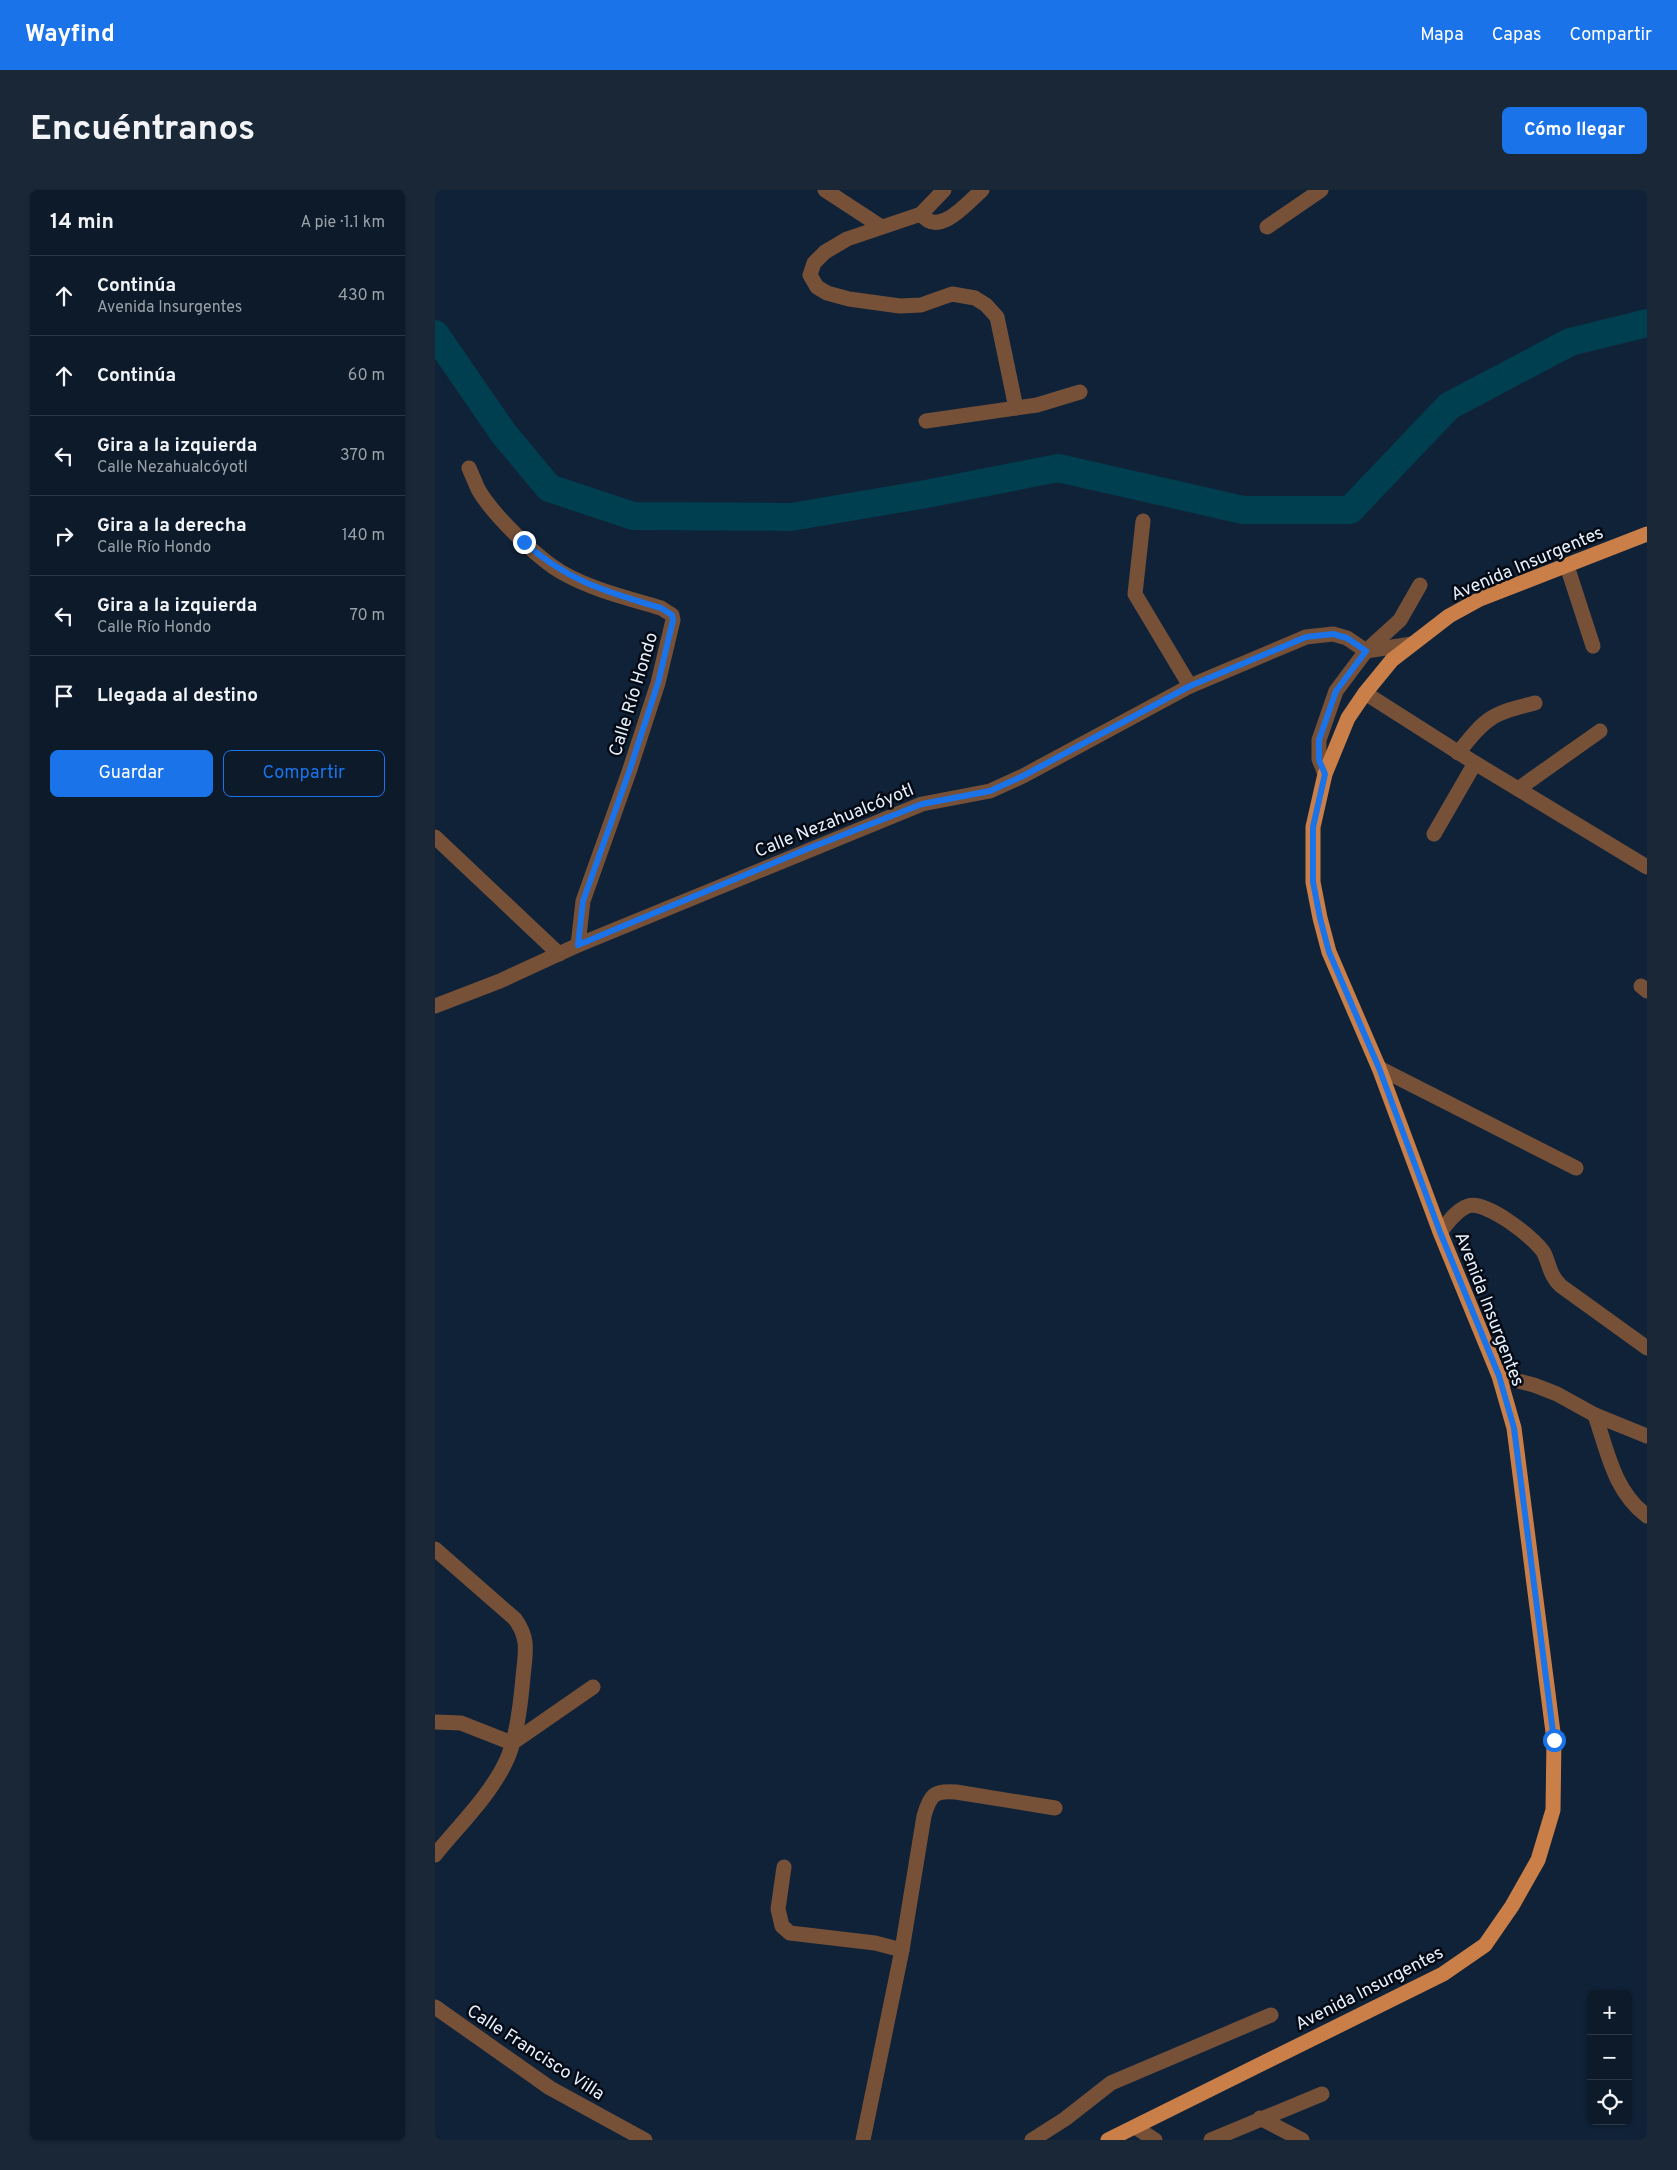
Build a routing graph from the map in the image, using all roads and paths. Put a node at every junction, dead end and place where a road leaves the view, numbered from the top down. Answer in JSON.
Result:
{"nodes":[{"id":1,"x":825,"y":190,"type":"edge"},
{"id":2,"x":944,"y":190,"type":"edge"},
{"id":3,"x":982,"y":190,"type":"edge"},
{"id":4,"x":1321,"y":190,"type":"edge"},
{"id":5,"x":921,"y":214,"type":"junction"},
{"id":6,"x":880,"y":226,"type":"junction"},
{"id":7,"x":1267,"y":227,"type":"dead end"},
{"id":8,"x":1080,"y":392,"type":"dead end"},
{"id":9,"x":1016,"y":408,"type":"junction"},
{"id":10,"x":926,"y":422,"type":"dead end"},
{"id":11,"x":469,"y":468,"type":"dead end"},
{"id":12,"x":1143,"y":521,"type":"dead end"},
{"id":13,"x":1647,"y":534,"type":"edge"},
{"id":14,"x":1567,"y":566,"type":"junction"},
{"id":15,"x":1420,"y":585,"type":"dead end"},
{"id":16,"x":1412,"y":644,"type":"junction"},
{"id":17,"x":1593,"y":646,"type":"dead end"},
{"id":18,"x":1366,"y":651,"type":"junction"},
{"id":19,"x":1190,"y":686,"type":"junction"},
{"id":20,"x":1365,"y":693,"type":"junction"},
{"id":21,"x":1535,"y":703,"type":"dead end"},
{"id":22,"x":1600,"y":732,"type":"dead end"},
{"id":23,"x":1458,"y":753,"type":"junction"},
{"id":24,"x":1475,"y":763,"type":"junction"},
{"id":25,"x":1325,"y":774,"type":"junction"},
{"id":26,"x":1518,"y":789,"type":"junction"},
{"id":27,"x":1434,"y":834,"type":"dead end"},
{"id":28,"x":435,"y":837,"type":"edge"},
{"id":29,"x":1647,"y":867,"type":"edge"},
{"id":30,"x":578,"y":945,"type":"junction"},
{"id":31,"x":559,"y":954,"type":"junction"},
{"id":32,"x":435,"y":1006,"type":"edge"},
{"id":33,"x":1379,"y":1068,"type":"junction"},
{"id":34,"x":1576,"y":1168,"type":"dead end"},
{"id":35,"x":1440,"y":1232,"type":"junction"},
{"id":36,"x":1647,"y":1348,"type":"edge"},
{"id":37,"x":1499,"y":1376,"type":"junction"},
{"id":38,"x":1595,"y":1415,"type":"junction"},
{"id":39,"x":1647,"y":1436,"type":"edge"},
{"id":40,"x":1647,"y":1516,"type":"edge"},
{"id":41,"x":435,"y":1549,"type":"edge"},
{"id":42,"x":593,"y":1687,"type":"dead end"},
{"id":43,"x":435,"y":1722,"type":"edge"},
{"id":44,"x":512,"y":1743,"type":"junction"},
{"id":45,"x":1055,"y":1808,"type":"dead end"},
{"id":46,"x":435,"y":1855,"type":"edge"},
{"id":47,"x":784,"y":1867,"type":"dead end"},
{"id":48,"x":902,"y":1950,"type":"junction"},
{"id":49,"x":435,"y":2007,"type":"edge"},
{"id":50,"x":1271,"y":2015,"type":"dead end"},
{"id":51,"x":1322,"y":2094,"type":"dead end"},
{"id":52,"x":1260,"y":2118,"type":"junction"},
{"id":53,"x":1135,"y":2127,"type":"junction"},
{"id":54,"x":641,"y":2139,"type":"edge"},
{"id":55,"x":863,"y":2140,"type":"edge"},
{"id":56,"x":1032,"y":2140,"type":"edge"},
{"id":57,"x":1108,"y":2140,"type":"edge"},
{"id":58,"x":1155,"y":2140,"type":"edge"},
{"id":59,"x":1211,"y":2140,"type":"edge"},
{"id":60,"x":1302,"y":2140,"type":"edge"}],
"edges":[{"from":1,"to":6,"type":"street"},
{"from":2,"to":5,"type":"street"},
{"from":3,"to":5,"type":"street"},
{"from":4,"to":7,"type":"street"},
{"from":5,"to":6,"type":"street"},
{"from":6,"to":9,"type":"street"},
{"from":8,"to":9,"type":"street"},
{"from":9,"to":10,"type":"street"},
{"from":11,"to":30,"type":"street","name":"Calle Río Hondo"},
{"from":12,"to":19,"type":"street"},
{"from":13,"to":14,"type":"main road","name":"Avenida Insurgentes"},
{"from":14,"to":16,"type":"main road","name":"Avenida Insurgentes"},
{"from":14,"to":17,"type":"street"},
{"from":15,"to":18,"type":"street"},
{"from":16,"to":18,"type":"street"},
{"from":16,"to":20,"type":"main road","name":"Avenida Insurgentes"},
{"from":18,"to":19,"type":"street","name":"Calle Nezahualcóyotl"},
{"from":18,"to":25,"type":"street"},
{"from":19,"to":30,"type":"street","name":"Calle Nezahualcóyotl"},
{"from":20,"to":23,"type":"street"},
{"from":20,"to":25,"type":"main road","name":"Avenida Insurgentes"},
{"from":21,"to":23,"type":"street"},
{"from":22,"to":26,"type":"street"},
{"from":23,"to":24,"type":"street"},
{"from":24,"to":26,"type":"street"},
{"from":24,"to":27,"type":"street"},
{"from":25,"to":33,"type":"main road","name":"Avenida Insurgentes"},
{"from":26,"to":29,"type":"street"},
{"from":28,"to":31,"type":"street"},
{"from":30,"to":31,"type":"street","name":"Calle Nezahualcóyotl"},
{"from":31,"to":32,"type":"street","name":"Calle Nezahualcóyotl"},
{"from":33,"to":34,"type":"street"},
{"from":33,"to":35,"type":"main road","name":"Avenida Insurgentes"},
{"from":35,"to":36,"type":"street"},
{"from":35,"to":37,"type":"main road","name":"Avenida Insurgentes"},
{"from":37,"to":38,"type":"street"},
{"from":37,"to":53,"type":"main road","name":"Avenida Insurgentes"},
{"from":38,"to":39,"type":"street"},
{"from":38,"to":40,"type":"street"},
{"from":41,"to":44,"type":"street"},
{"from":42,"to":44,"type":"street"},
{"from":43,"to":44,"type":"street"},
{"from":44,"to":46,"type":"street"},
{"from":45,"to":48,"type":"street"},
{"from":47,"to":48,"type":"street"},
{"from":48,"to":55,"type":"street"},
{"from":49,"to":54,"type":"street","name":"Calle Francisco Villa"},
{"from":50,"to":56,"type":"street"},
{"from":51,"to":52,"type":"street"},
{"from":52,"to":59,"type":"street"},
{"from":52,"to":60,"type":"street"},
{"from":53,"to":57,"type":"main road","name":"Avenida Insurgentes"},
{"from":53,"to":58,"type":"street"}]}
